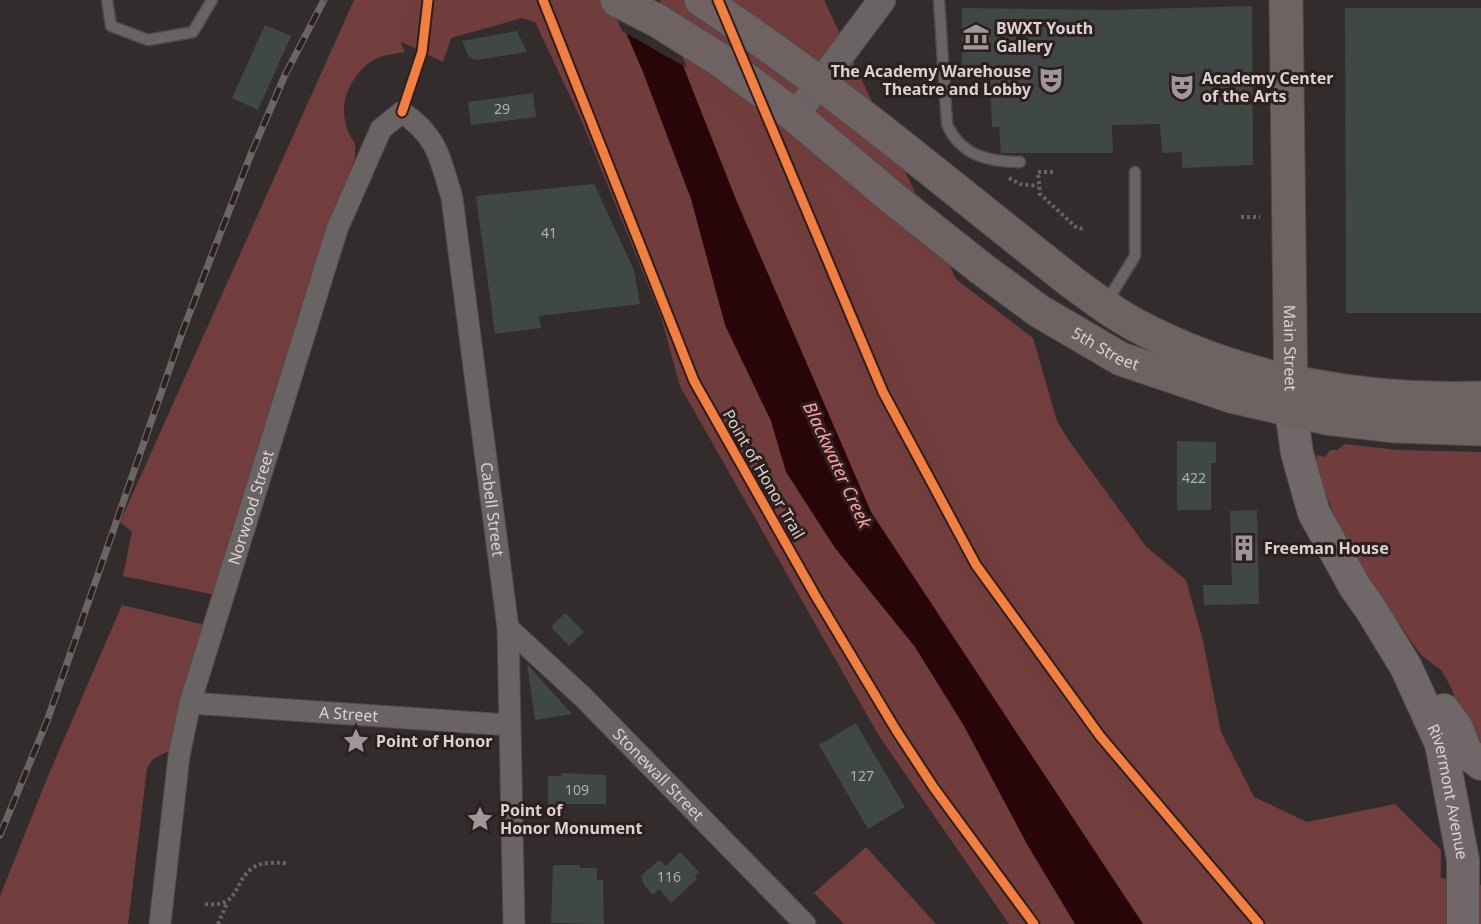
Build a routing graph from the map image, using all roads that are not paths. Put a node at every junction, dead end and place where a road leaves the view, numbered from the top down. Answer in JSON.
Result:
{"nodes":[{"id":1,"x":106,"y":0,"type":"edge"},
{"id":2,"x":212,"y":0,"type":"edge"},
{"id":3,"x":617,"y":0,"type":"edge"},
{"id":4,"x":701,"y":0,"type":"edge"},
{"id":5,"x":882,"y":0,"type":"edge"},
{"id":6,"x":939,"y":0,"type":"edge"},
{"id":7,"x":1286,"y":0,"type":"edge"},
{"id":8,"x":819,"y":84,"type":"junction"},
{"id":9,"x":402,"y":112,"type":"joint"},
{"id":10,"x":795,"y":116,"type":"junction"},
{"id":11,"x":1020,"y":162,"type":"dead end"},
{"id":12,"x":1135,"y":172,"type":"dead end"},
{"id":13,"x":1105,"y":306,"type":"junction"},
{"id":14,"x":1290,"y":396,"type":"junction"},
{"id":15,"x":1481,"y":398,"type":"edge"},
{"id":16,"x":1481,"y":429,"type":"edge"},
{"id":17,"x":508,"y":628,"type":"junction"},
{"id":18,"x":1406,"y":667,"type":"junction"},
{"id":19,"x":190,"y":703,"type":"junction"},
{"id":20,"x":509,"y":725,"type":"junction"},
{"id":21,"x":1481,"y":764,"type":"edge"},
{"id":22,"x":160,"y":924,"type":"edge"},
{"id":23,"x":514,"y":924,"type":"edge"},
{"id":24,"x":805,"y":924,"type":"edge"},
{"id":25,"x":1463,"y":924,"type":"edge"}],
"edges":[{"from":1,"to":2,"type":"lane"},
{"from":3,"to":10,"type":"main road","name":"5th Street"},
{"from":4,"to":8,"type":"main road","name":"5th Street"},
{"from":5,"to":8,"type":"street"},
{"from":6,"to":11,"type":"lane"},
{"from":7,"to":14,"type":"main road","name":"Main Street"},
{"from":8,"to":10,"type":"street"},
{"from":8,"to":13,"type":"main road","name":"5th Street"},
{"from":9,"to":17,"type":"street","name":"Cabell Street"},
{"from":9,"to":19,"type":"street","name":"Norwood Street"},
{"from":10,"to":14,"type":"main road","name":"5th Street"},
{"from":12,"to":13,"type":"lane"},
{"from":13,"to":14,"type":"main road","name":"5th Street"},
{"from":14,"to":15,"type":"main road","name":"5th Street"},
{"from":14,"to":16,"type":"main road","name":"5th Street"},
{"from":14,"to":18,"type":"main road","name":"Main Street"},
{"from":17,"to":20,"type":"street","name":"Cabell Street"},
{"from":17,"to":24,"type":"street","name":"Stonewall Street"},
{"from":18,"to":21,"type":"main road"},
{"from":18,"to":25,"type":"main road","name":"Rivermont Avenue"},
{"from":19,"to":20,"type":"street","name":"A Street"},
{"from":19,"to":22,"type":"street","name":"Norwood Street"},
{"from":20,"to":23,"type":"street","name":"Cabell Street"}]}
